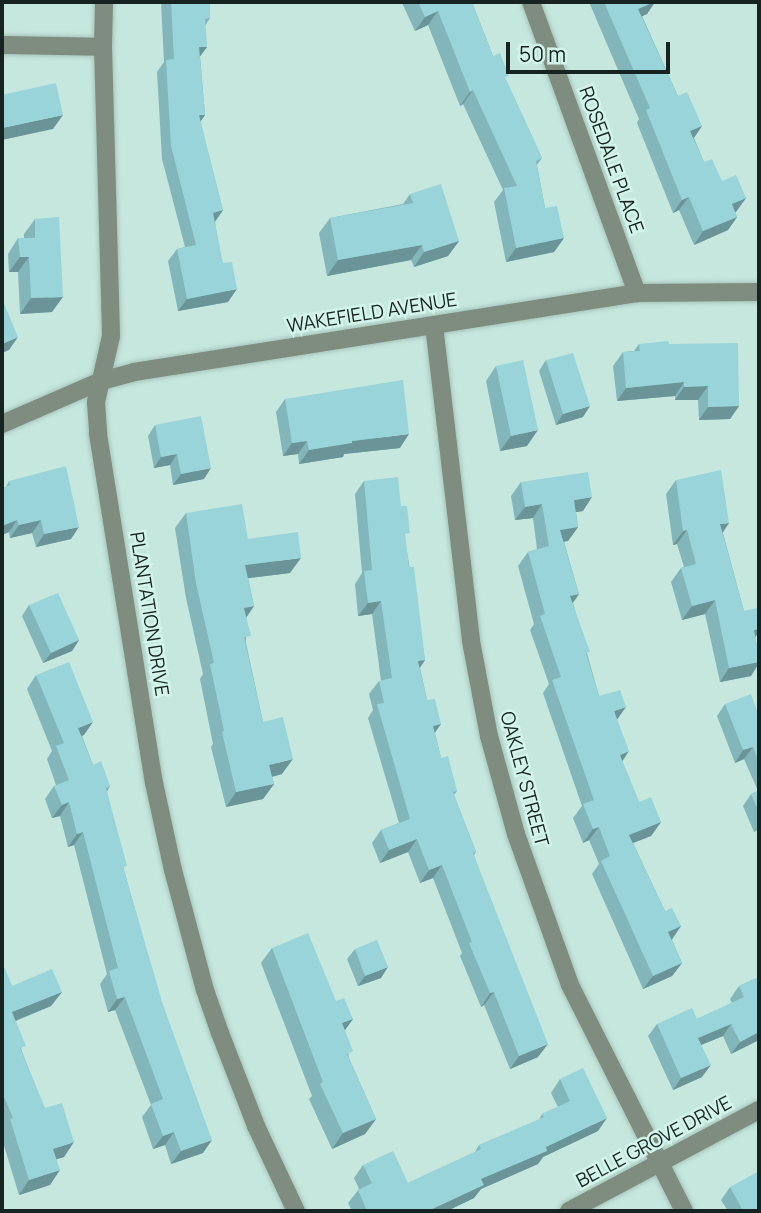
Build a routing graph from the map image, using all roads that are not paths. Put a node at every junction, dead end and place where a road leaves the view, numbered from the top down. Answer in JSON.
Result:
{"nodes":[{"id":1,"x":104,"y":2,"type":"edge"},
{"id":2,"x":531,"y":2,"type":"edge"},
{"id":3,"x":2,"y":46,"type":"edge"},
{"id":4,"x":103,"y":47,"type":"junction"},
{"id":5,"x":759,"y":292,"type":"edge"},
{"id":6,"x":637,"y":293,"type":"junction"},
{"id":7,"x":434,"y":325,"type":"junction"},
{"id":8,"x":101,"y":381,"type":"junction"},
{"id":9,"x":2,"y":424,"type":"edge"},
{"id":10,"x":759,"y":1110,"type":"edge"},
{"id":11,"x":658,"y":1163,"type":"junction"},
{"id":12,"x":296,"y":1211,"type":"edge"},
{"id":13,"x":569,"y":1211,"type":"edge"},
{"id":14,"x":684,"y":1211,"type":"edge"}],
"edges":[{"from":1,"to":4,"type":"street","name":"PLANTATION DRIVE"},
{"from":2,"to":6,"type":"street","name":"ROSEDALE PLACE"},
{"from":3,"to":4,"type":"street"},
{"from":4,"to":8,"type":"street","name":"PLANTATION DRIVE"},
{"from":5,"to":6,"type":"street","name":"WAKEFIELD AVENUE"},
{"from":6,"to":7,"type":"street","name":"WAKEFIELD AVENUE"},
{"from":7,"to":8,"type":"street","name":"WAKEFIELD AVENUE"},
{"from":7,"to":11,"type":"street","name":"OAKLEY STREET"},
{"from":8,"to":9,"type":"street","name":"WAKEFIELD AVENUE"},
{"from":8,"to":12,"type":"street","name":"PLANTATION DRIVE"},
{"from":10,"to":11,"type":"street","name":"BELLE GROVE DRIVE"},
{"from":11,"to":13,"type":"street","name":"BELLE GROVE DRIVE"},
{"from":11,"to":14,"type":"street","name":"OAKLEY STREET"}]}
